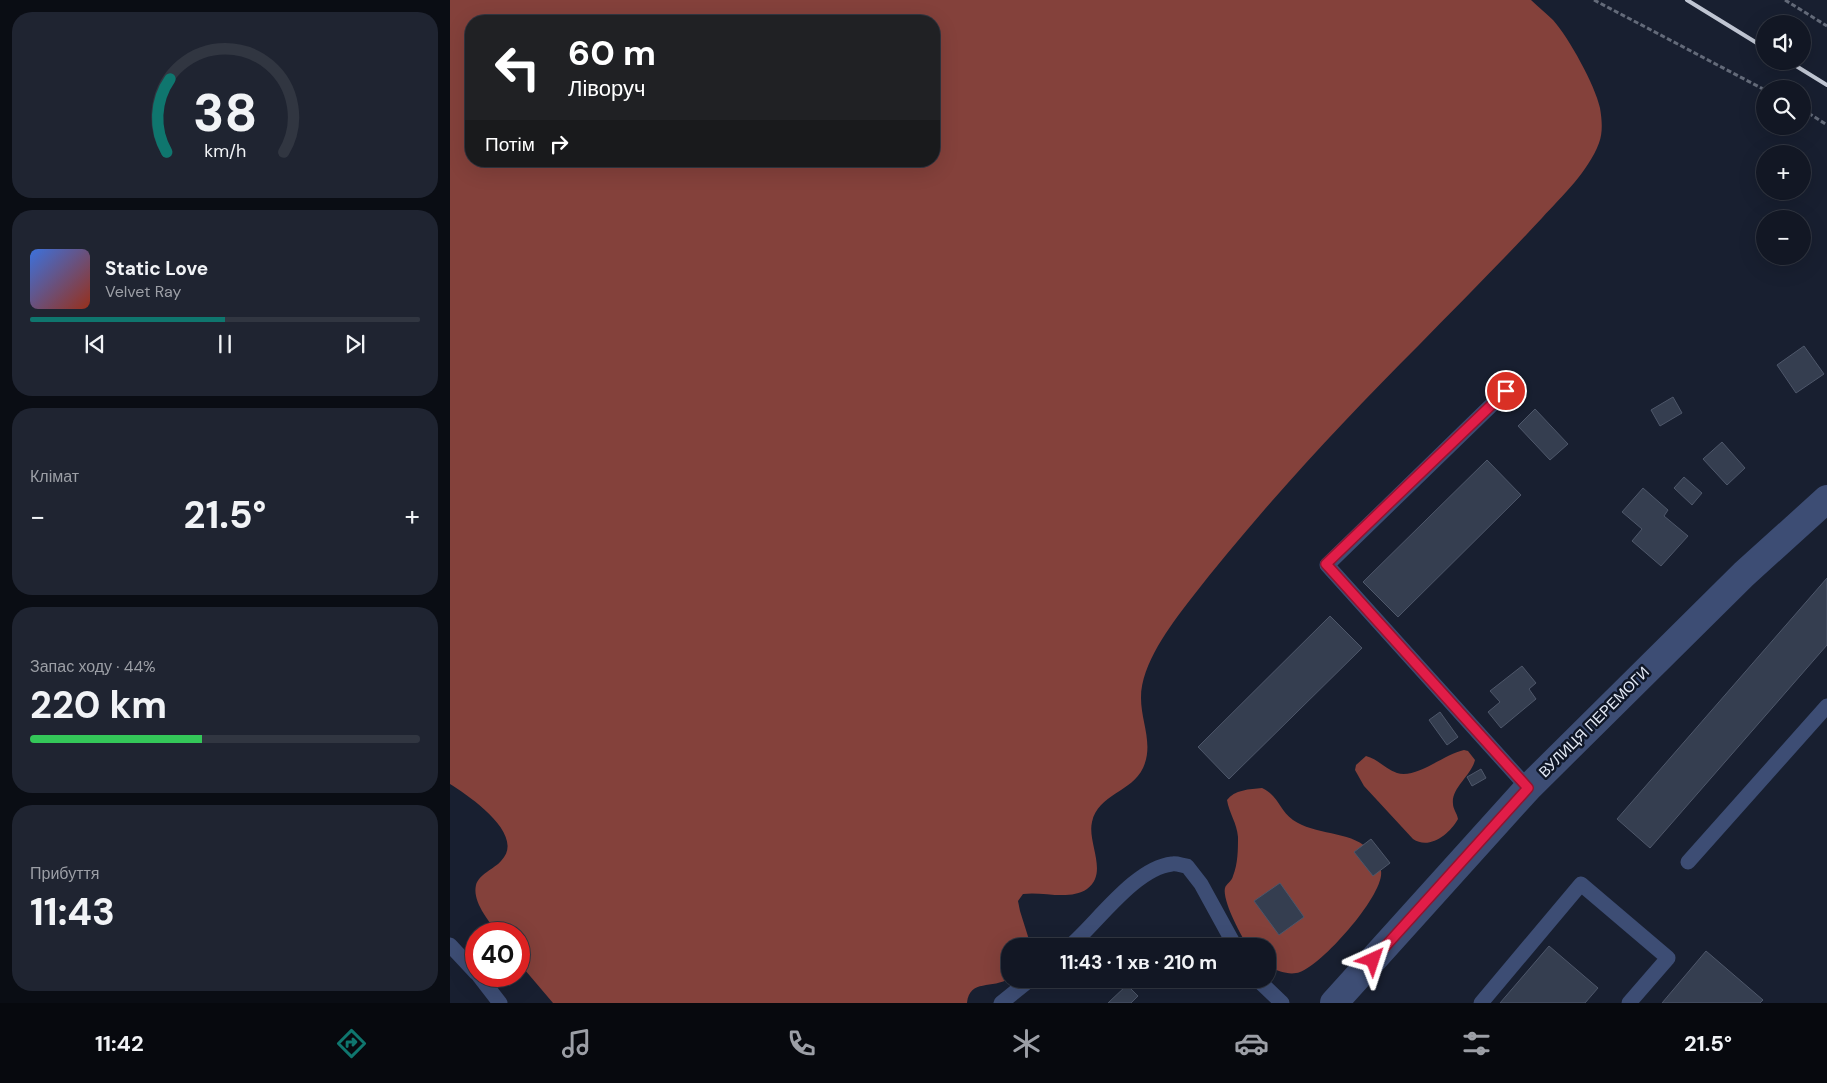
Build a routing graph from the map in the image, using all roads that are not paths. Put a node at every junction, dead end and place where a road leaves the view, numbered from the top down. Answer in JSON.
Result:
{"nodes":[{"id":1,"x":1506,"y":391,"type":"dead end"},
{"id":2,"x":1827,"y":499,"type":"edge"},
{"id":3,"x":1827,"y":706,"type":"edge"},
{"id":4,"x":1528,"y":788,"type":"junction"},
{"id":5,"x":1688,"y":862,"type":"dead end"},
{"id":6,"x":1078,"y":938,"type":"edge"},
{"id":7,"x":1231,"y":938,"type":"edge"},
{"id":8,"x":450,"y":945,"type":"edge"},
{"id":9,"x":465,"y":961,"type":"edge"},
{"id":10,"x":488,"y":987,"type":"edge"},
{"id":11,"x":1020,"y":988,"type":"edge"},
{"id":12,"x":1266,"y":988,"type":"edge"},
{"id":13,"x":500,"y":1003,"type":"edge"},
{"id":14,"x":1001,"y":1003,"type":"edge"},
{"id":15,"x":1282,"y":1003,"type":"edge"},
{"id":16,"x":1334,"y":1003,"type":"edge"},
{"id":17,"x":1481,"y":1003,"type":"edge"},
{"id":18,"x":1629,"y":1003,"type":"edge"}],
"edges":[{"from":1,"to":4,"type":"lane"},
{"from":2,"to":4,"type":"street","name":"ВУЛИЦЯ ПЕРЕМОГИ"},
{"from":3,"to":5,"type":"lane"},
{"from":4,"to":16,"type":"street","name":"ВУЛИЦЯ ПЕРЕМОГИ"},
{"from":6,"to":7,"type":"lane"},
{"from":8,"to":9,"type":"lane"},
{"from":10,"to":13,"type":"lane"},
{"from":11,"to":14,"type":"lane"},
{"from":12,"to":15,"type":"lane"},
{"from":17,"to":18,"type":"lane"}]}
